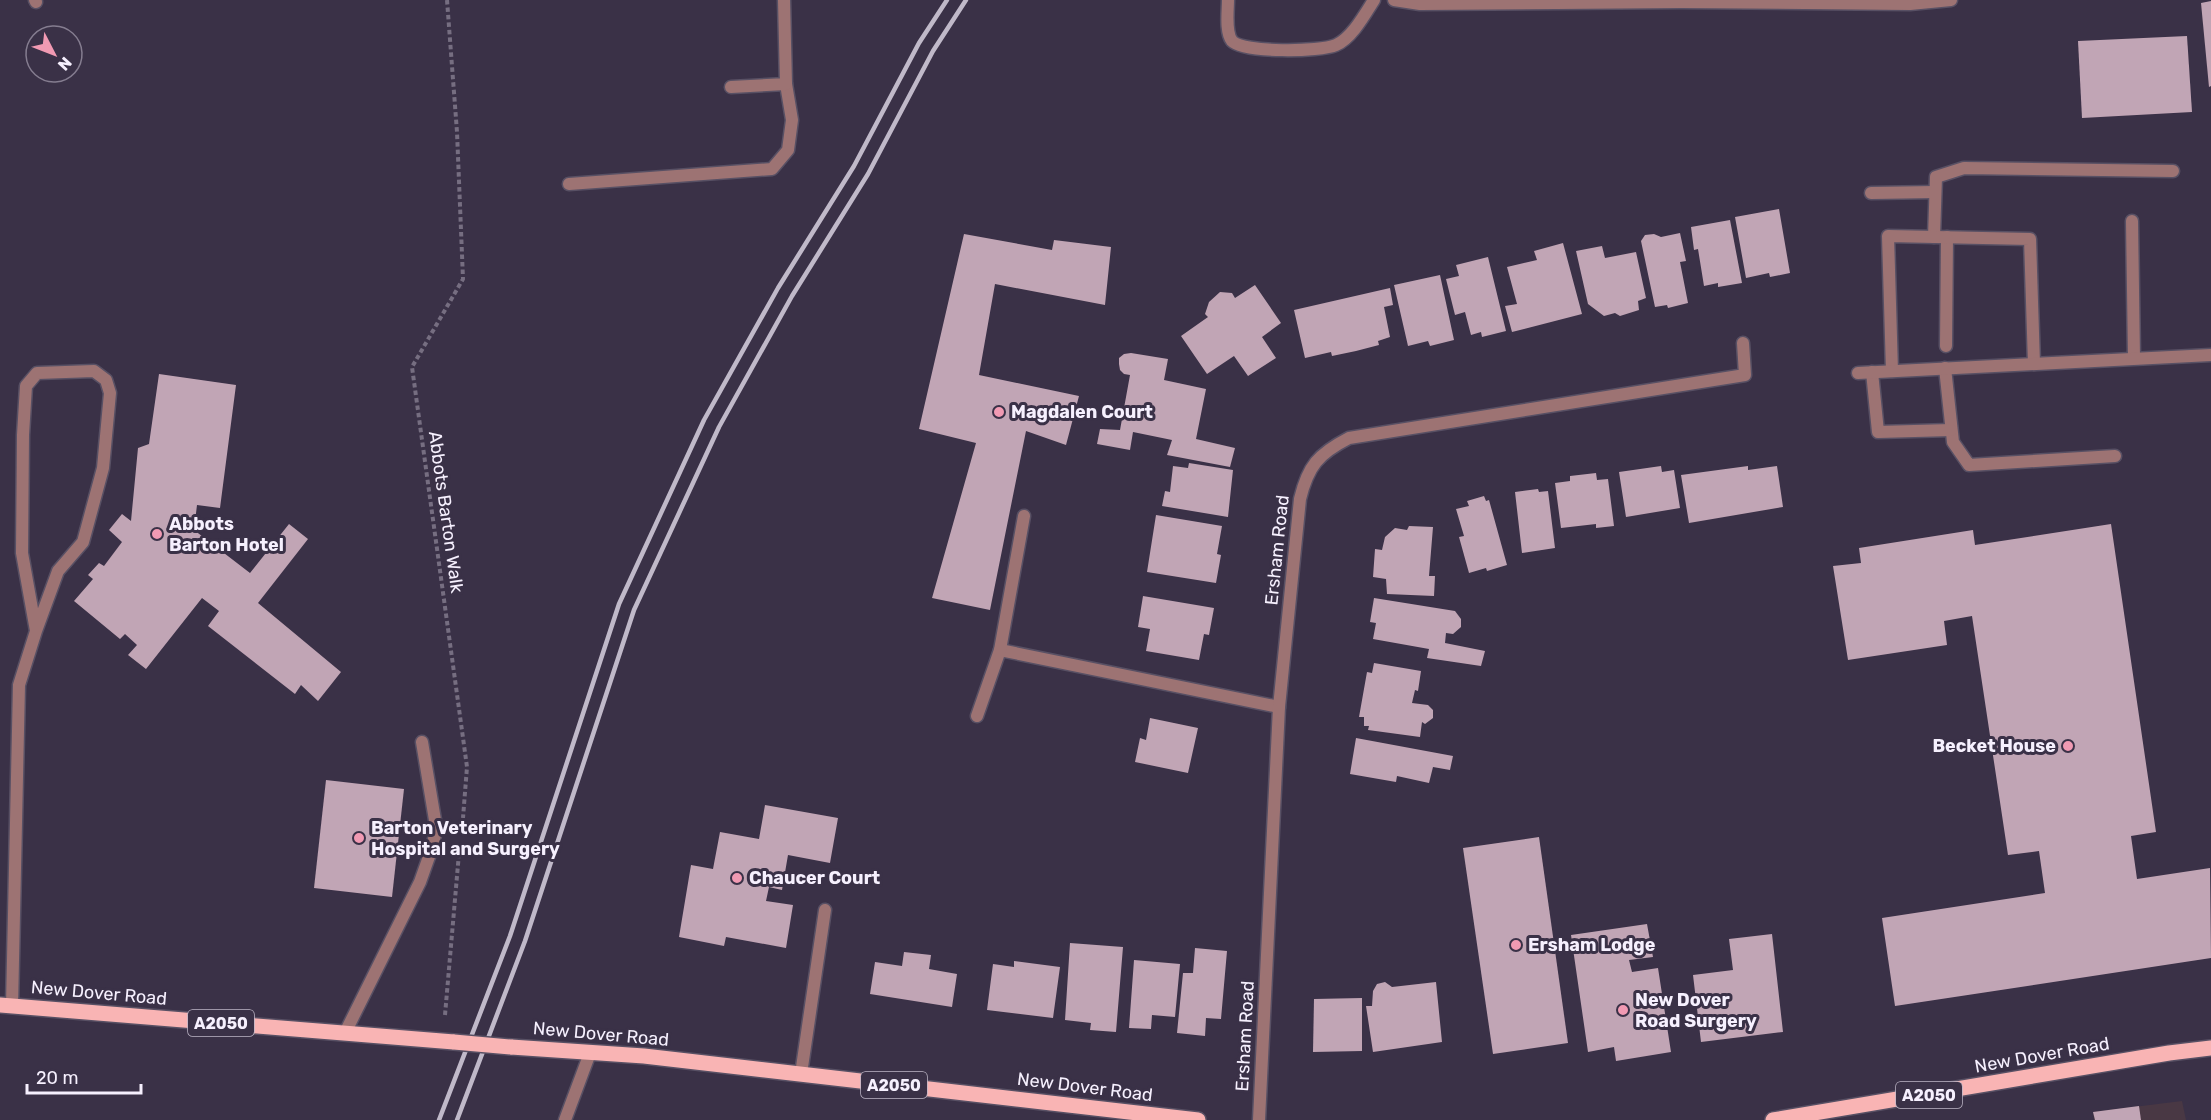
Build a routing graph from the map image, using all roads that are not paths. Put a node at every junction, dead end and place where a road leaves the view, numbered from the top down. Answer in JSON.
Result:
{"nodes":[{"id":1,"x":784,"y":0,"type":"edge"},
{"id":2,"x":1228,"y":0,"type":"edge"},
{"id":3,"x":1374,"y":0,"type":"edge"},
{"id":4,"x":1395,"y":0,"type":"edge"},
{"id":5,"x":1951,"y":0,"type":"edge"},
{"id":6,"x":786,"y":84,"type":"junction"},
{"id":7,"x":731,"y":87,"type":"dead end"},
{"id":8,"x":2173,"y":171,"type":"dead end"},
{"id":9,"x":569,"y":184,"type":"dead end"},
{"id":10,"x":1935,"y":192,"type":"junction"},
{"id":11,"x":1871,"y":193,"type":"dead end"},
{"id":12,"x":2132,"y":221,"type":"dead end"},
{"id":13,"x":1940,"y":237,"type":"junction"},
{"id":14,"x":1743,"y":343,"type":"dead end"},
{"id":15,"x":1946,"y":346,"type":"dead end"},
{"id":16,"x":2211,"y":355,"type":"edge"},
{"id":17,"x":2134,"y":358,"type":"junction"},
{"id":18,"x":2034,"y":364,"type":"junction"},
{"id":19,"x":1945,"y":368,"type":"junction"},
{"id":20,"x":1892,"y":371,"type":"junction"},
{"id":21,"x":1872,"y":372,"type":"junction"},
{"id":22,"x":1858,"y":373,"type":"dead end"},
{"id":23,"x":1951,"y":430,"type":"junction"},
{"id":24,"x":2115,"y":456,"type":"dead end"},
{"id":25,"x":1024,"y":516,"type":"dead end"},
{"id":26,"x":36,"y":631,"type":"junction"},
{"id":27,"x":1000,"y":651,"type":"junction"},
{"id":28,"x":1279,"y":707,"type":"junction"},
{"id":29,"x":977,"y":716,"type":"dead end"},
{"id":30,"x":422,"y":742,"type":"dead end"},
{"id":31,"x":825,"y":909,"type":"dead end"},
{"id":32,"x":6,"y":1005,"type":"edge"},
{"id":33,"x":345,"y":1033,"type":"junction"},
{"id":34,"x":2211,"y":1048,"type":"edge"},
{"id":35,"x":590,"y":1053,"type":"junction"},
{"id":36,"x":801,"y":1074,"type":"junction"},
{"id":37,"x":1796,"y":1118,"type":"edge"},
{"id":38,"x":565,"y":1120,"type":"edge"},
{"id":39,"x":1198,"y":1120,"type":"edge"},
{"id":40,"x":1259,"y":1120,"type":"edge"},
{"id":41,"x":1773,"y":1120,"type":"edge"}],
"edges":[{"from":1,"to":6,"type":"street"},
{"from":2,"to":3,"type":"street"},
{"from":4,"to":5,"type":"street"},
{"from":6,"to":7,"type":"street"},
{"from":6,"to":9,"type":"street"},
{"from":8,"to":10,"type":"street"},
{"from":10,"to":11,"type":"street"},
{"from":10,"to":13,"type":"street"},
{"from":12,"to":17,"type":"street"},
{"from":13,"to":15,"type":"street"},
{"from":13,"to":18,"type":"street"},
{"from":13,"to":20,"type":"street"},
{"from":14,"to":28,"type":"street","name":"Ersham Road"},
{"from":16,"to":17,"type":"street"},
{"from":17,"to":18,"type":"street"},
{"from":18,"to":19,"type":"street"},
{"from":19,"to":20,"type":"street"},
{"from":19,"to":23,"type":"street"},
{"from":20,"to":21,"type":"street"},
{"from":21,"to":22,"type":"street"},
{"from":21,"to":23,"type":"street"},
{"from":23,"to":24,"type":"street"},
{"from":25,"to":27,"type":"street"},
{"from":26,"to":26,"type":"street"},
{"from":26,"to":32,"type":"street"},
{"from":27,"to":28,"type":"street"},
{"from":27,"to":29,"type":"street"},
{"from":28,"to":40,"type":"street","name":"Ersham Road"},
{"from":30,"to":33,"type":"street"},
{"from":31,"to":36,"type":"street"},
{"from":32,"to":33,"type":"main road","name":"New Dover Road","number":"A2050"},
{"from":33,"to":35,"type":"main road","name":"New Dover Road","number":"A2050","bridge":true},
{"from":34,"to":37,"type":"main road","name":"New Dover Road","number":"A2050"},
{"from":35,"to":36,"type":"main road","name":"New Dover Road","number":"A2050"},
{"from":35,"to":38,"type":"street"},
{"from":36,"to":39,"type":"main road","name":"New Dover Road","number":"A2050"},
{"from":37,"to":41,"type":"main road","name":"New Dover Road","number":"A2050"}]}
